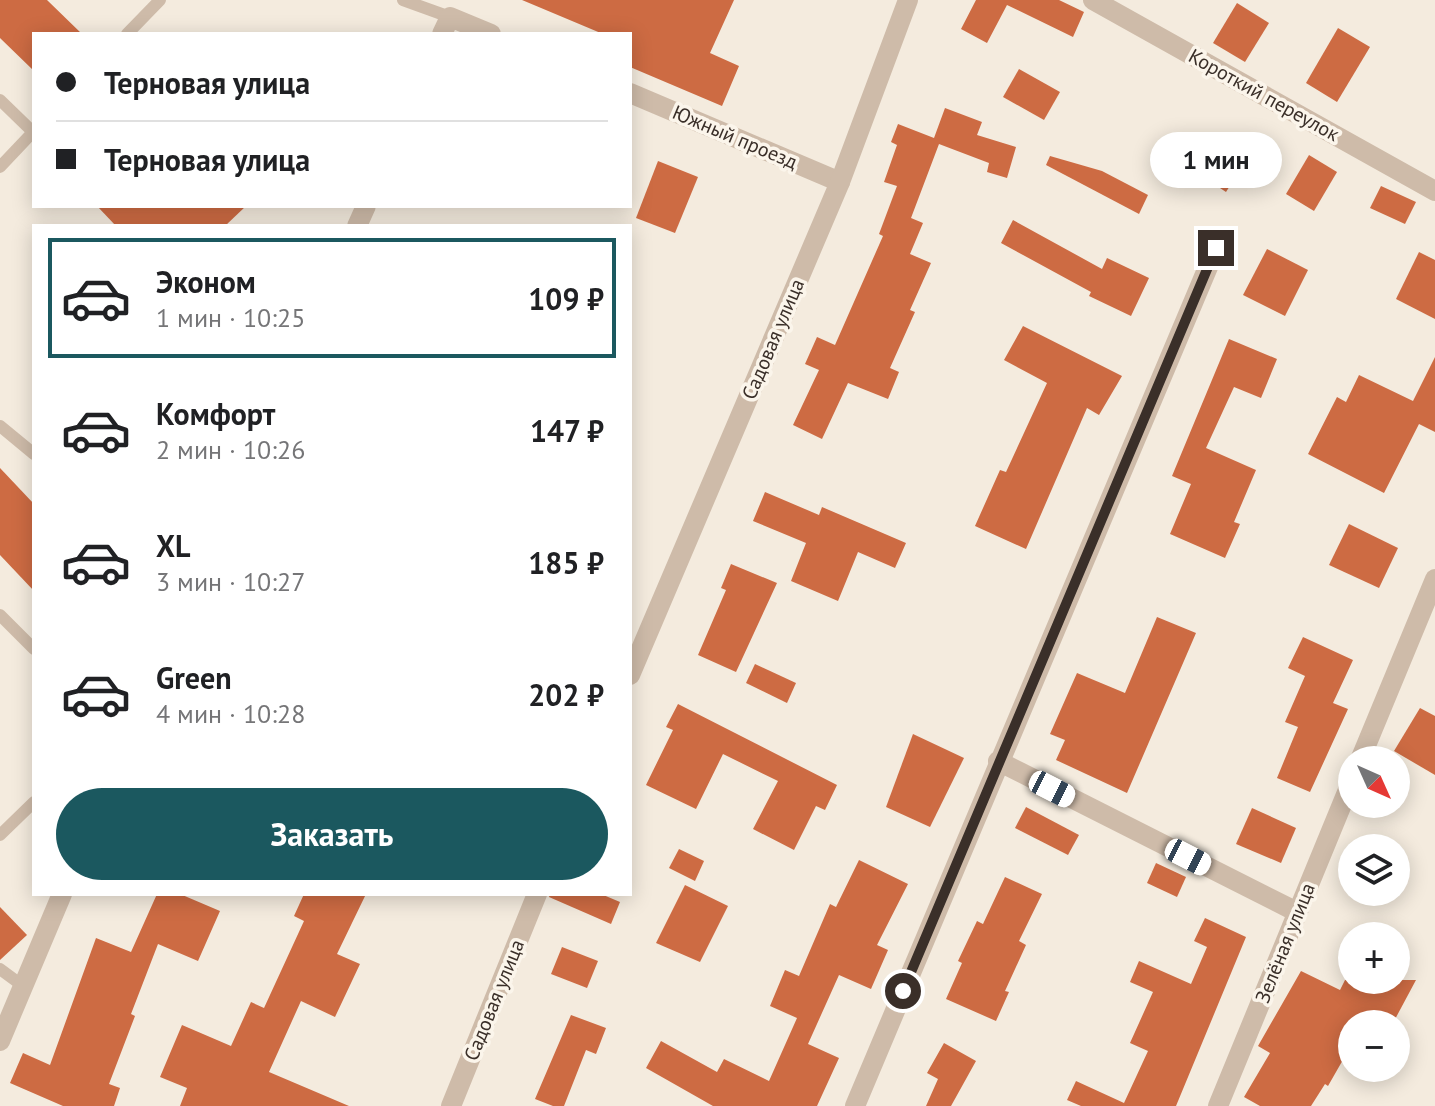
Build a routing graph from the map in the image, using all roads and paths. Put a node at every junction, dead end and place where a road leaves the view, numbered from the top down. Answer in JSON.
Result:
{"nodes":[{"id":1,"x":160,"y":0,"type":"edge"},
{"id":2,"x":403,"y":0,"type":"edge"},
{"id":3,"x":908,"y":0,"type":"edge"},
{"id":4,"x":1093,"y":0,"type":"edge"},
{"id":5,"x":446,"y":25,"type":"edge"},
{"id":6,"x":129,"y":32,"type":"edge"},
{"id":7,"x":481,"y":32,"type":"edge"},
{"id":8,"x":632,"y":94,"type":"edge"},
{"id":9,"x":0,"y":100,"type":"edge"},
{"id":10,"x":32,"y":131,"type":"edge"},
{"id":11,"x":32,"y":133,"type":"edge"},
{"id":12,"x":0,"y":167,"type":"edge"},
{"id":13,"x":840,"y":182,"type":"junction"},
{"id":14,"x":1435,"y":191,"type":"edge"},
{"id":15,"x":1216,"y":248,"type":"dead end"},
{"id":16,"x":0,"y":426,"type":"edge"},
{"id":17,"x":32,"y":452,"type":"edge"},
{"id":18,"x":1435,"y":579,"type":"edge"},
{"id":19,"x":0,"y":615,"type":"edge"},
{"id":20,"x":32,"y":647,"type":"edge"},
{"id":21,"x":632,"y":670,"type":"edge"},
{"id":22,"x":1366,"y":746,"type":"edge"},
{"id":23,"x":998,"y":761,"type":"junction"},
{"id":24,"x":32,"y":804,"type":"edge"},
{"id":25,"x":1338,"y":814,"type":"edge"},
{"id":26,"x":0,"y":835,"type":"edge"},
{"id":27,"x":61,"y":896,"type":"edge"},
{"id":28,"x":536,"y":896,"type":"edge"},
{"id":29,"x":1297,"y":912,"type":"junction"},
{"id":30,"x":0,"y":969,"type":"edge"},
{"id":31,"x":23,"y":986,"type":"junction"},
{"id":32,"x":0,"y":1041,"type":"edge"},
{"id":33,"x":451,"y":1106,"type":"edge"},
{"id":34,"x":855,"y":1106,"type":"edge"},
{"id":35,"x":1218,"y":1106,"type":"edge"}],
"edges":[{"from":1,"to":6,"type":"lane"},
{"from":2,"to":5,"type":"lane"},
{"from":3,"to":13,"type":"street","name":"Садовая улица"},
{"from":4,"to":14,"type":"street","name":"Короткий переулок"},
{"from":5,"to":7,"type":"street"},
{"from":8,"to":13,"type":"street","name":"Южный проезд"},
{"from":9,"to":10,"type":"lane"},
{"from":11,"to":12,"type":"lane"},
{"from":13,"to":21,"type":"street","name":"Садовая улица"},
{"from":15,"to":23,"type":"street"},
{"from":16,"to":17,"type":"lane"},
{"from":18,"to":22,"type":"street"},
{"from":19,"to":20,"type":"lane"},
{"from":23,"to":29,"type":"street"},
{"from":23,"to":34,"type":"street"},
{"from":24,"to":26,"type":"lane"},
{"from":25,"to":29,"type":"street","name":"Зелёная улица"},
{"from":27,"to":31,"type":"street"},
{"from":28,"to":33,"type":"street","name":"Садовая улица"},
{"from":29,"to":35,"type":"street","name":"Зелёная улица"},
{"from":30,"to":31,"type":"lane"},
{"from":31,"to":32,"type":"street"}]}
